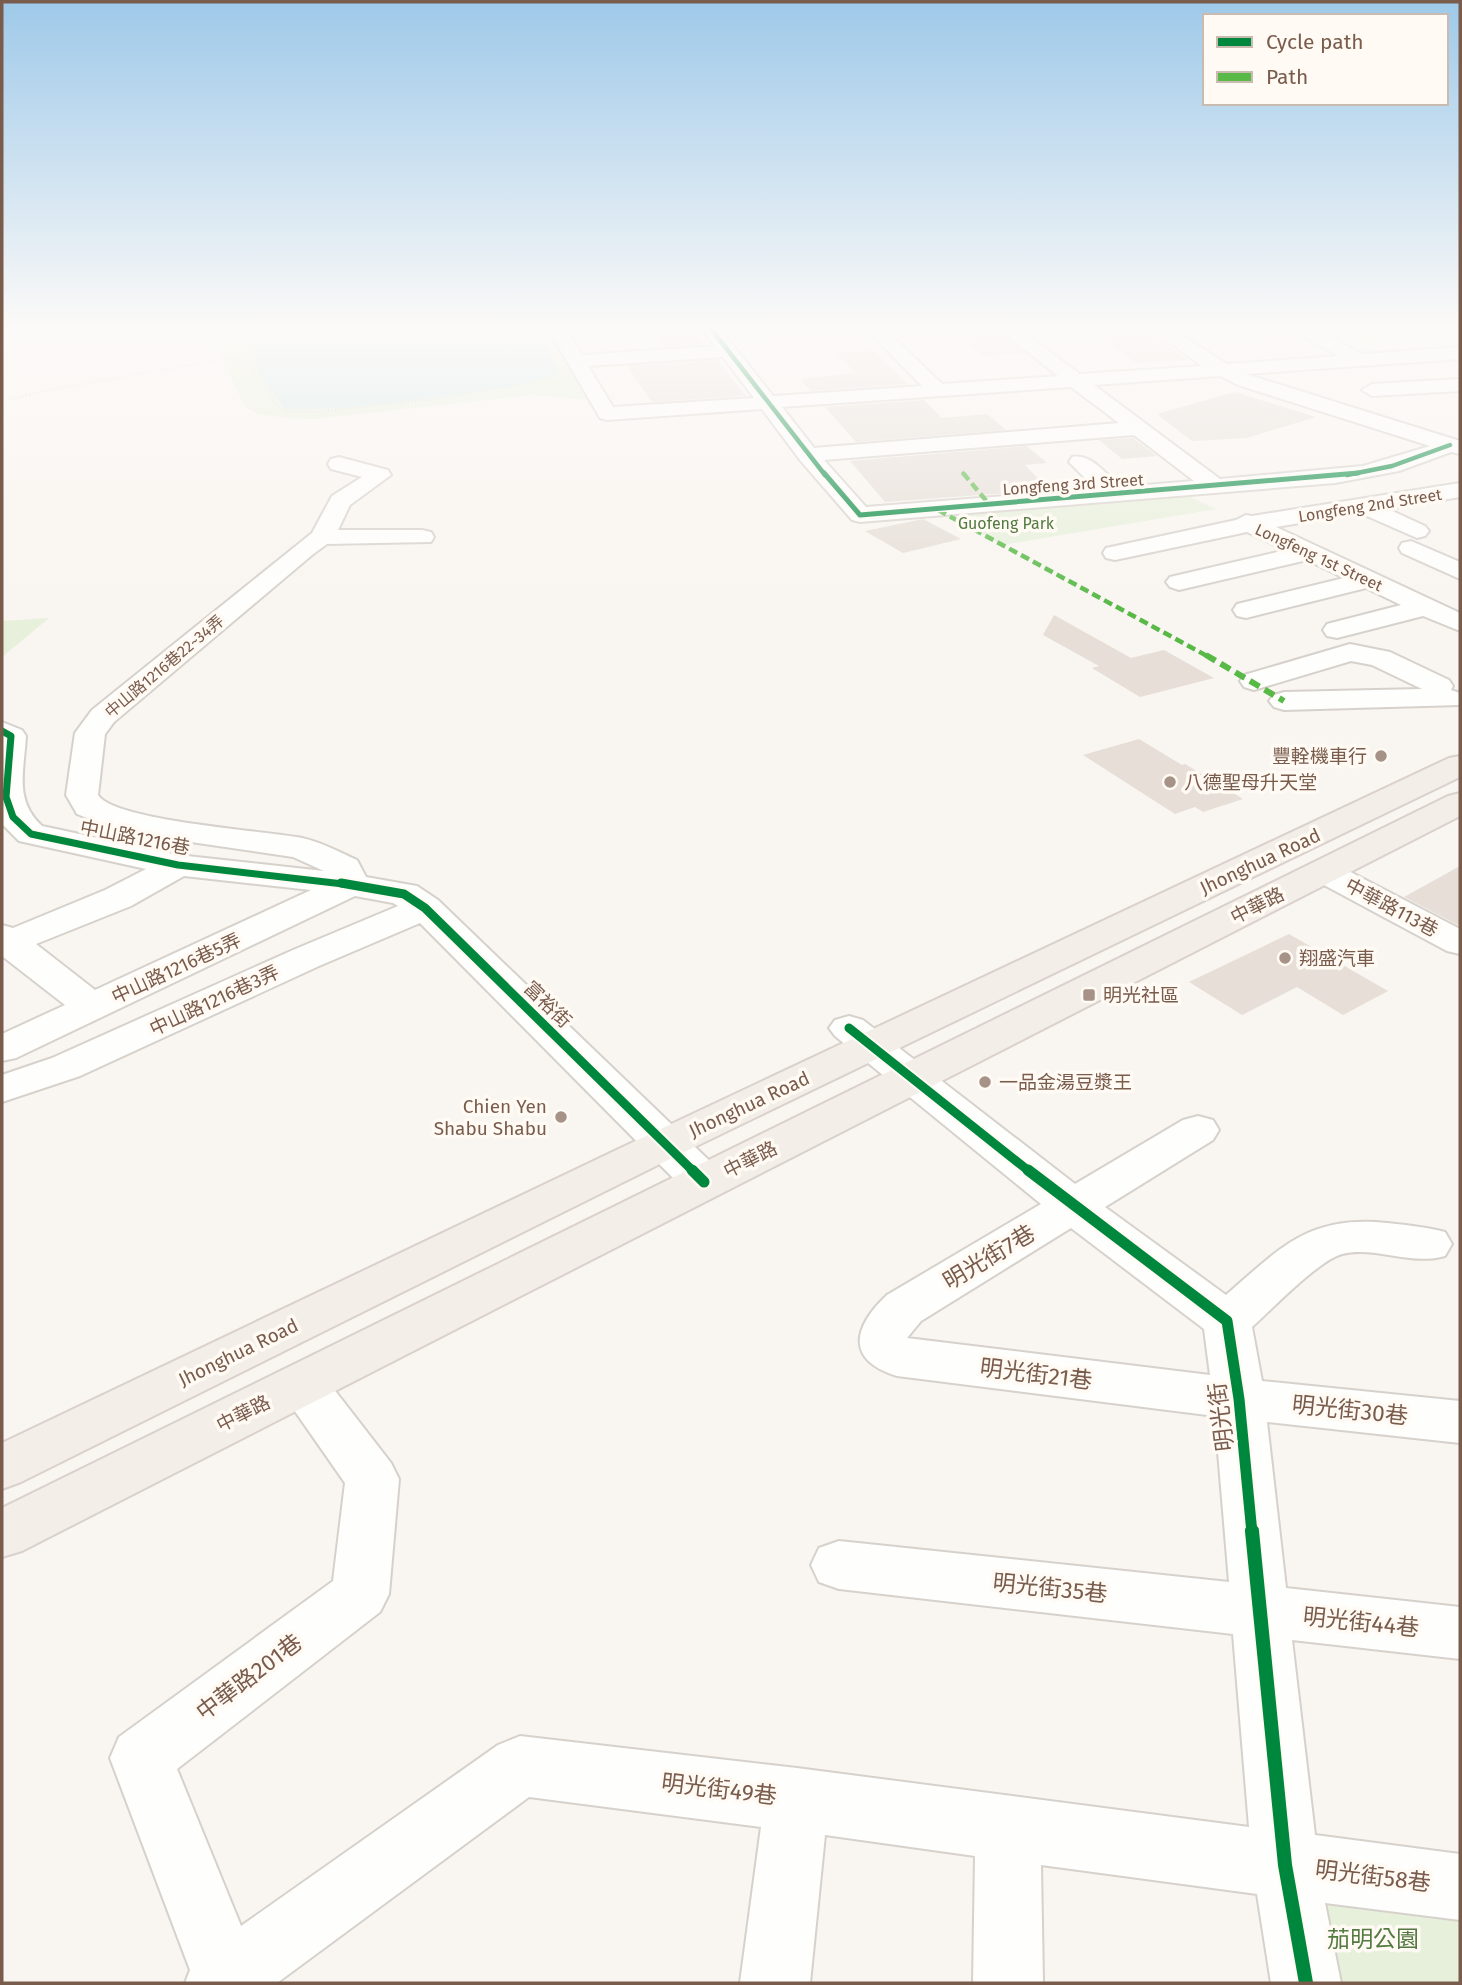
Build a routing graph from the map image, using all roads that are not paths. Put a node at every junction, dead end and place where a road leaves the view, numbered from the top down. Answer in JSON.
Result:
{"nodes":[{"id":1,"x":783,"y":423,"type":"edge"},
{"id":2,"x":1133,"y":423,"type":"edge"},
{"id":3,"x":1377,"y":423,"type":"edge"},
{"id":4,"x":1140,"y":428,"type":"junction"},
{"id":5,"x":1071,"y":434,"type":"junction"},
{"id":6,"x":1455,"y":446,"type":"edge"},
{"id":7,"x":808,"y":455,"type":"junction"},
{"id":8,"x":1080,"y":462,"type":"dead end"},
{"id":9,"x":1110,"y":463,"type":"dead end"},
{"id":10,"x":339,"y":464,"type":"dead end"},
{"id":11,"x":1215,"y":486,"type":"junction"},
{"id":12,"x":1460,"y":490,"type":"edge"},
{"id":13,"x":1177,"y":491,"type":"junction"},
{"id":14,"x":1116,"y":495,"type":"junction"},
{"id":15,"x":1418,"y":499,"type":"junction"},
{"id":16,"x":1366,"y":507,"type":"junction"},
{"id":17,"x":1450,"y":514,"type":"dead end"},
{"id":18,"x":1250,"y":524,"type":"junction"},
{"id":19,"x":323,"y":537,"type":"junction"},
{"id":20,"x":422,"y":537,"type":"dead end"},
{"id":21,"x":1309,"y":552,"type":"junction"},
{"id":22,"x":1115,"y":553,"type":"dead end"},
{"id":23,"x":1460,"y":571,"type":"edge"},
{"id":24,"x":1368,"y":580,"type":"junction"},
{"id":25,"x":1179,"y":582,"type":"dead end"},
{"id":26,"x":1426,"y":607,"type":"junction"},
{"id":27,"x":1246,"y":610,"type":"dead end"},
{"id":28,"x":1459,"y":622,"type":"edge"},
{"id":29,"x":1337,"y":630,"type":"dead end"},
{"id":30,"x":1254,"y":681,"type":"dead end"},
{"id":31,"x":1449,"y":692,"type":"edge"},
{"id":32,"x":1284,"y":701,"type":"dead end"},
{"id":33,"x":2,"y":731,"type":"edge"},
{"id":34,"x":1460,"y":765,"type":"edge"},
{"id":35,"x":1460,"y":803,"type":"edge"},
{"id":36,"x":7,"y":822,"type":"edge"},
{"id":37,"x":178,"y":865,"type":"junction"},
{"id":38,"x":1323,"y":872,"type":"junction"},
{"id":39,"x":350,"y":885,"type":"junction"},
{"id":40,"x":425,"y":908,"type":"junction"},
{"id":41,"x":4,"y":941,"type":"edge"},
{"id":42,"x":1460,"y":943,"type":"edge"},
{"id":43,"x":93,"y":1008,"type":"junction"},
{"id":44,"x":860,"y":1037,"type":"junction"},
{"id":45,"x":2,"y":1049,"type":"edge"},
{"id":46,"x":911,"y":1078,"type":"junction"},
{"id":47,"x":2,"y":1089,"type":"edge"},
{"id":48,"x":1198,"y":1130,"type":"dead end"},
{"id":49,"x":665,"y":1144,"type":"junction"},
{"id":50,"x":704,"y":1182,"type":"junction"},
{"id":51,"x":1073,"y":1206,"type":"junction"},
{"id":52,"x":1429,"y":1244,"type":"dead end"},
{"id":53,"x":904,"y":1308,"type":"joint"},
{"id":54,"x":1227,"y":1321,"type":"junction"},
{"id":55,"x":301,"y":1384,"type":"junction"},
{"id":56,"x":1239,"y":1399,"type":"junction"},
{"id":57,"x":1460,"y":1422,"type":"edge"},
{"id":58,"x":2,"y":1467,"type":"edge"},
{"id":59,"x":2,"y":1534,"type":"edge"},
{"id":60,"x":839,"y":1565,"type":"dead end"},
{"id":61,"x":1261,"y":1612,"type":"junction"},
{"id":62,"x":1460,"y":1633,"type":"edge"},
{"id":63,"x":797,"y":1799,"type":"junction"},
{"id":64,"x":1008,"y":1830,"type":"junction"},
{"id":65,"x":1285,"y":1865,"type":"junction"},
{"id":66,"x":1460,"y":1887,"type":"edge"},
{"id":67,"x":224,"y":1981,"type":"edge"},
{"id":68,"x":775,"y":1983,"type":"edge"},
{"id":69,"x":1008,"y":1983,"type":"edge"},
{"id":70,"x":1306,"y":1983,"type":"edge"}],
"edges":[{"from":1,"to":7,"type":"street"},
{"from":2,"to":4,"type":"street"},
{"from":3,"to":6,"type":"street"},
{"from":4,"to":5,"type":"street"},
{"from":4,"to":11,"type":"street"},
{"from":5,"to":7,"type":"street"},
{"from":5,"to":9,"type":"street"},
{"from":6,"to":11,"type":"street","name":"Longfeng 3rd Street"},
{"from":7,"to":14,"type":"street","name":"Longfeng 3rd Street"},
{"from":8,"to":14,"type":"street"},
{"from":10,"to":19,"type":"street","name":"中山路1216巷22~34弄"},
{"from":11,"to":13,"type":"street","name":"Longfeng 3rd Street"},
{"from":12,"to":15,"type":"street","name":"Longfeng 2nd Street"},
{"from":13,"to":14,"type":"street","name":"Longfeng 3rd Street"},
{"from":13,"to":18,"type":"street","name":"Longfeng 1st Street"},
{"from":15,"to":16,"type":"street","name":"Longfeng 2nd Street"},
{"from":15,"to":17,"type":"street"},
{"from":16,"to":18,"type":"street","name":"Longfeng 2nd Street"},
{"from":16,"to":23,"type":"street"},
{"from":18,"to":21,"type":"street","name":"Longfeng 1st Street"},
{"from":18,"to":22,"type":"street","name":"Longfeng 2nd Street"},
{"from":19,"to":20,"type":"street"},
{"from":19,"to":39,"type":"street","name":"中山路1216巷22~34弄"},
{"from":21,"to":24,"type":"street","name":"Longfeng 1st Street"},
{"from":21,"to":25,"type":"street"},
{"from":24,"to":26,"type":"street","name":"Longfeng 1st Street"},
{"from":24,"to":27,"type":"street"},
{"from":26,"to":28,"type":"street","name":"Longfeng 1st Street"},
{"from":26,"to":29,"type":"street"},
{"from":30,"to":31,"type":"street"},
{"from":31,"to":32,"type":"street"},
{"from":33,"to":36,"type":"street","name":"中山路1216巷"},
{"from":34,"to":44,"type":"main road","name":"Jhonghua Road"},
{"from":35,"to":38,"type":"main road","name":"中華路"},
{"from":36,"to":37,"type":"street","name":"中山路1216巷"},
{"from":37,"to":39,"type":"street","name":"中山路1216巷"},
{"from":37,"to":41,"type":"street"},
{"from":38,"to":42,"type":"street","name":"中華路113巷"},
{"from":38,"to":46,"type":"main road","name":"中華路"},
{"from":39,"to":40,"type":"street","name":"富裕街"},
{"from":39,"to":43,"type":"street","name":"中山路1216巷5弄"},
{"from":40,"to":47,"type":"street","name":"中山路1216巷3弄"},
{"from":40,"to":49,"type":"street","name":"富裕街"},
{"from":41,"to":43,"type":"street"},
{"from":43,"to":45,"type":"street","name":"中山路1216巷5弄"},
{"from":44,"to":46,"type":"street"},
{"from":44,"to":49,"type":"main road","name":"Jhonghua Road"},
{"from":46,"to":50,"type":"main road","name":"中華路"},
{"from":46,"to":51,"type":"street"},
{"from":48,"to":51,"type":"street","name":"明光街7巷"},
{"from":49,"to":50,"type":"street","name":"富裕街"},
{"from":49,"to":58,"type":"main road","name":"Jhonghua Road"},
{"from":50,"to":55,"type":"main road","name":"中華路"},
{"from":51,"to":53,"type":"street","name":"明光街7巷"},
{"from":51,"to":54,"type":"street"},
{"from":52,"to":54,"type":"street"},
{"from":53,"to":56,"type":"street","name":"明光街21巷"},
{"from":54,"to":56,"type":"street","name":"明光街"},
{"from":55,"to":59,"type":"main road","name":"中華路"},
{"from":55,"to":67,"type":"street","name":"中華路201巷"},
{"from":56,"to":57,"type":"street","name":"明光街30巷"},
{"from":56,"to":61,"type":"street","name":"明光街"},
{"from":60,"to":61,"type":"street","name":"明光街35巷"},
{"from":61,"to":62,"type":"street","name":"明光街44巷"},
{"from":61,"to":65,"type":"street","name":"明光街"},
{"from":63,"to":64,"type":"street","name":"明光街49巷"},
{"from":63,"to":67,"type":"street","name":"明光街49巷"},
{"from":63,"to":68,"type":"street"},
{"from":64,"to":65,"type":"street","name":"明光街49巷"},
{"from":64,"to":69,"type":"street"},
{"from":65,"to":66,"type":"street","name":"明光街58巷"},
{"from":65,"to":70,"type":"street","name":"明光街"}]}
